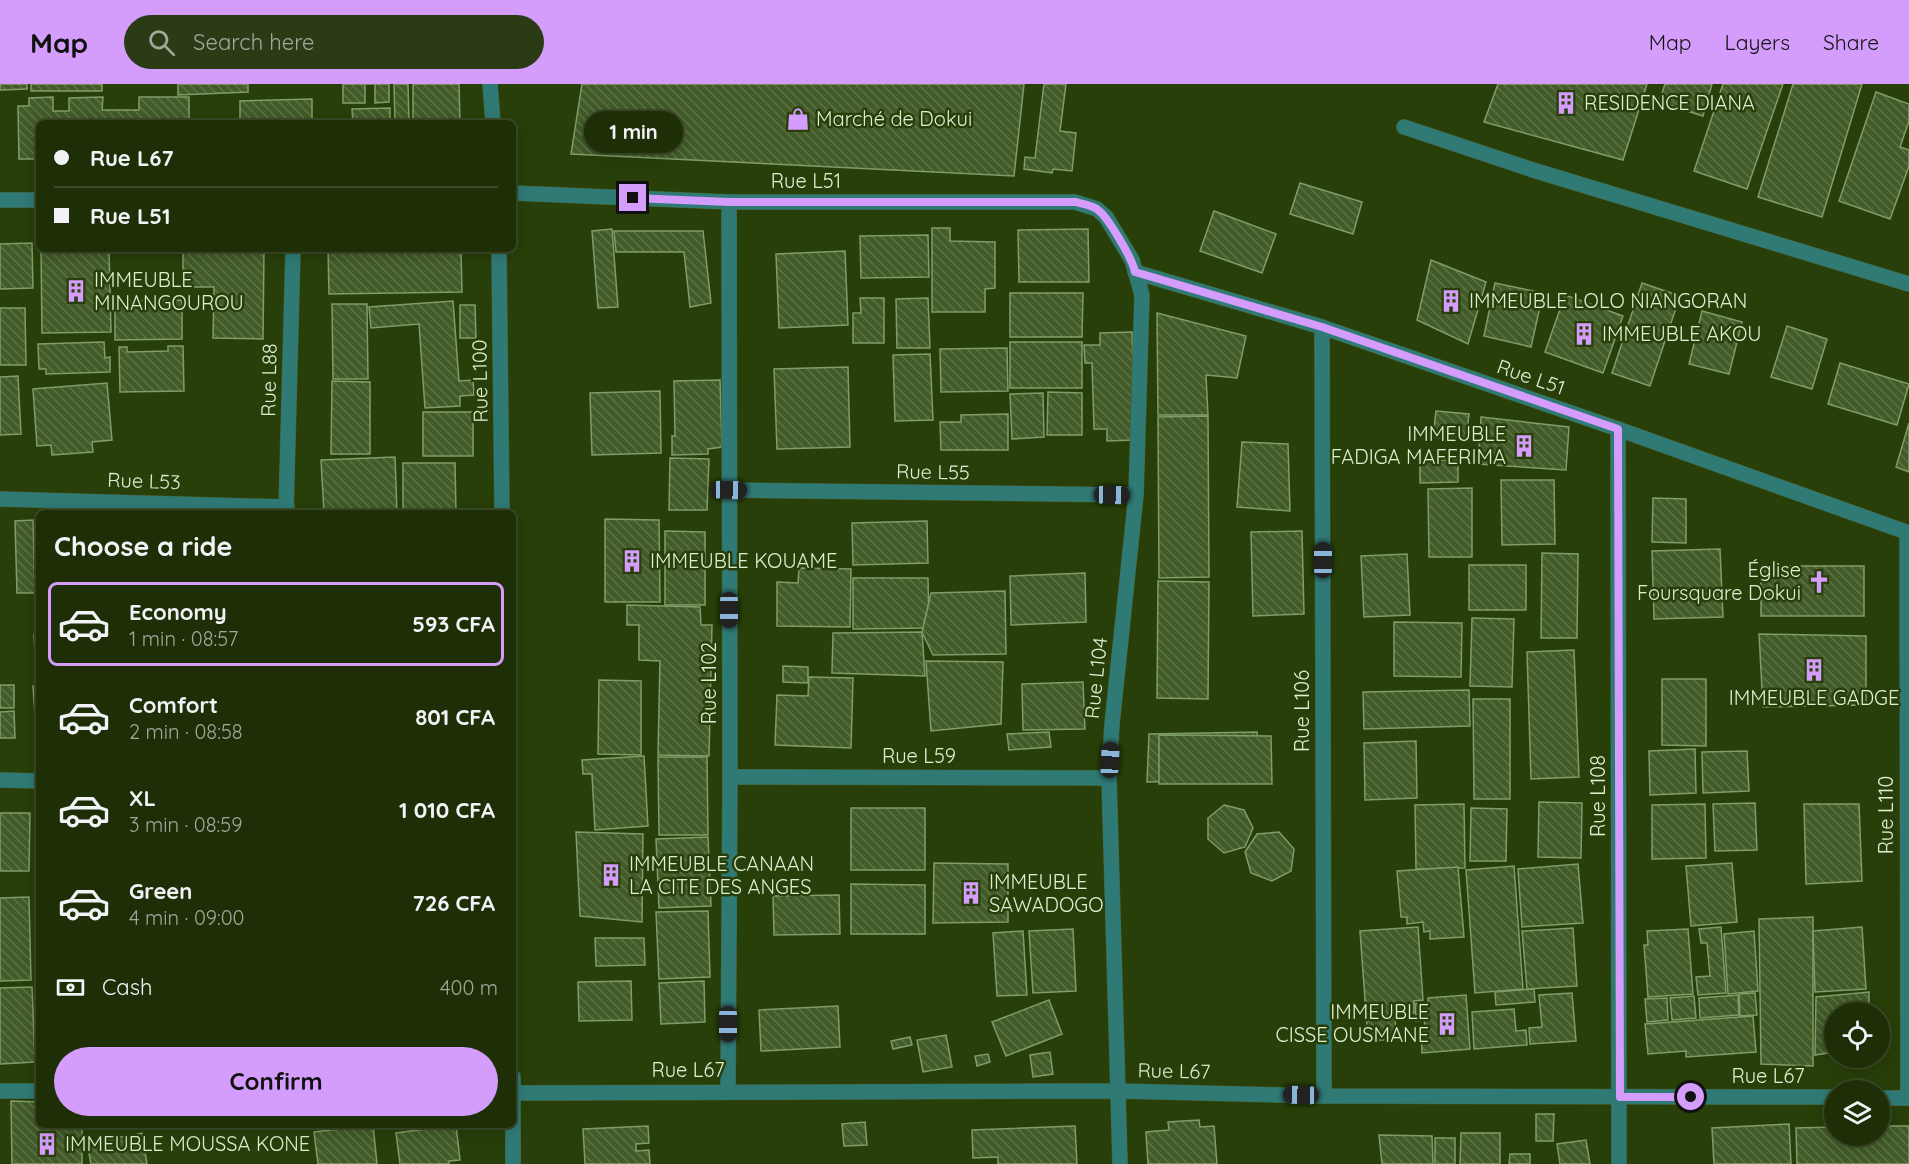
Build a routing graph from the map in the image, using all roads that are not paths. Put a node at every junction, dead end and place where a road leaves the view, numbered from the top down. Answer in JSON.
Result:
{"nodes":[{"id":1,"x":490,"y":84,"type":"edge"},
{"id":2,"x":493,"y":120,"type":"edge"},
{"id":3,"x":1404,"y":127,"type":"dead end"},
{"id":4,"x":516,"y":193,"type":"edge"},
{"id":5,"x":0,"y":200,"type":"edge"},
{"id":6,"x":36,"y":200,"type":"edge"},
{"id":7,"x":729,"y":202,"type":"junction"},
{"id":8,"x":1097,"y":209,"type":"joint"},
{"id":9,"x":293,"y":252,"type":"edge"},
{"id":10,"x":499,"y":252,"type":"edge"},
{"id":11,"x":1135,"y":272,"type":"junction"},
{"id":12,"x":1909,"y":284,"type":"edge"},
{"id":13,"x":1322,"y":327,"type":"junction"},
{"id":14,"x":1618,"y":429,"type":"junction"},
{"id":15,"x":729,"y":490,"type":"junction"},
{"id":16,"x":1136,"y":495,"type":"junction"},
{"id":17,"x":0,"y":499,"type":"edge"},
{"id":18,"x":286,"y":510,"type":"edge"},
{"id":19,"x":502,"y":510,"type":"edge"},
{"id":20,"x":1908,"y":533,"type":"edge"},
{"id":21,"x":730,"y":777,"type":"junction"},
{"id":22,"x":1109,"y":778,"type":"junction"},
{"id":23,"x":0,"y":780,"type":"edge"},
{"id":24,"x":36,"y":781,"type":"edge"},
{"id":25,"x":0,"y":1091,"type":"edge"},
{"id":26,"x":36,"y":1091,"type":"edge"},
{"id":27,"x":728,"y":1091,"type":"junction"},
{"id":28,"x":1119,"y":1091,"type":"junction"},
{"id":29,"x":516,"y":1093,"type":"edge"},
{"id":30,"x":1324,"y":1096,"type":"junction"},
{"id":31,"x":1620,"y":1097,"type":"junction"},
{"id":32,"x":1824,"y":1097,"type":"edge"},
{"id":33,"x":1890,"y":1098,"type":"edge"},
{"id":34,"x":1908,"y":1098,"type":"edge"},
{"id":35,"x":513,"y":1128,"type":"edge"},
{"id":36,"x":513,"y":1164,"type":"edge"},
{"id":37,"x":1120,"y":1164,"type":"edge"},
{"id":38,"x":1619,"y":1164,"type":"edge"}],
"edges":[{"from":1,"to":2,"type":"street"},
{"from":3,"to":12,"type":"street"},
{"from":4,"to":7,"type":"street","name":"Rue L51"},
{"from":5,"to":6,"type":"street"},
{"from":7,"to":8,"type":"street","name":"Rue L51"},
{"from":7,"to":15,"type":"street","name":"Rue L102"},
{"from":8,"to":11,"type":"street","name":"Rue L104"},
{"from":9,"to":18,"type":"street","name":"Rue L88"},
{"from":10,"to":19,"type":"street","name":"Rue L100"},
{"from":11,"to":13,"type":"street","name":"Rue L51"},
{"from":11,"to":16,"type":"street","name":"Rue L104"},
{"from":13,"to":14,"type":"street","name":"Rue L51"},
{"from":13,"to":30,"type":"street","name":"Rue L106"},
{"from":14,"to":20,"type":"street","name":"Rue L51"},
{"from":14,"to":31,"type":"street","name":"Rue L108"},
{"from":15,"to":16,"type":"street","name":"Rue L55"},
{"from":15,"to":21,"type":"street","name":"Rue L102"},
{"from":16,"to":22,"type":"street","name":"Rue L104"},
{"from":17,"to":18,"type":"street","name":"Rue L53"},
{"from":20,"to":34,"type":"street","name":"Rue L110"},
{"from":21,"to":22,"type":"street","name":"Rue L59"},
{"from":21,"to":27,"type":"street","name":"Rue L102"},
{"from":22,"to":28,"type":"street","name":"Rue L104"},
{"from":23,"to":24,"type":"street"},
{"from":25,"to":26,"type":"street"},
{"from":27,"to":28,"type":"street","name":"Rue L67"},
{"from":27,"to":29,"type":"street","name":"Rue L67"},
{"from":28,"to":30,"type":"street","name":"Rue L67"},
{"from":28,"to":37,"type":"street","name":"Rue L104"},
{"from":30,"to":31,"type":"street","name":"Rue L67"},
{"from":31,"to":32,"type":"street","name":"Rue L67"},
{"from":31,"to":38,"type":"street","name":"Rue L108"},
{"from":33,"to":34,"type":"street"},
{"from":35,"to":36,"type":"street"}]}
